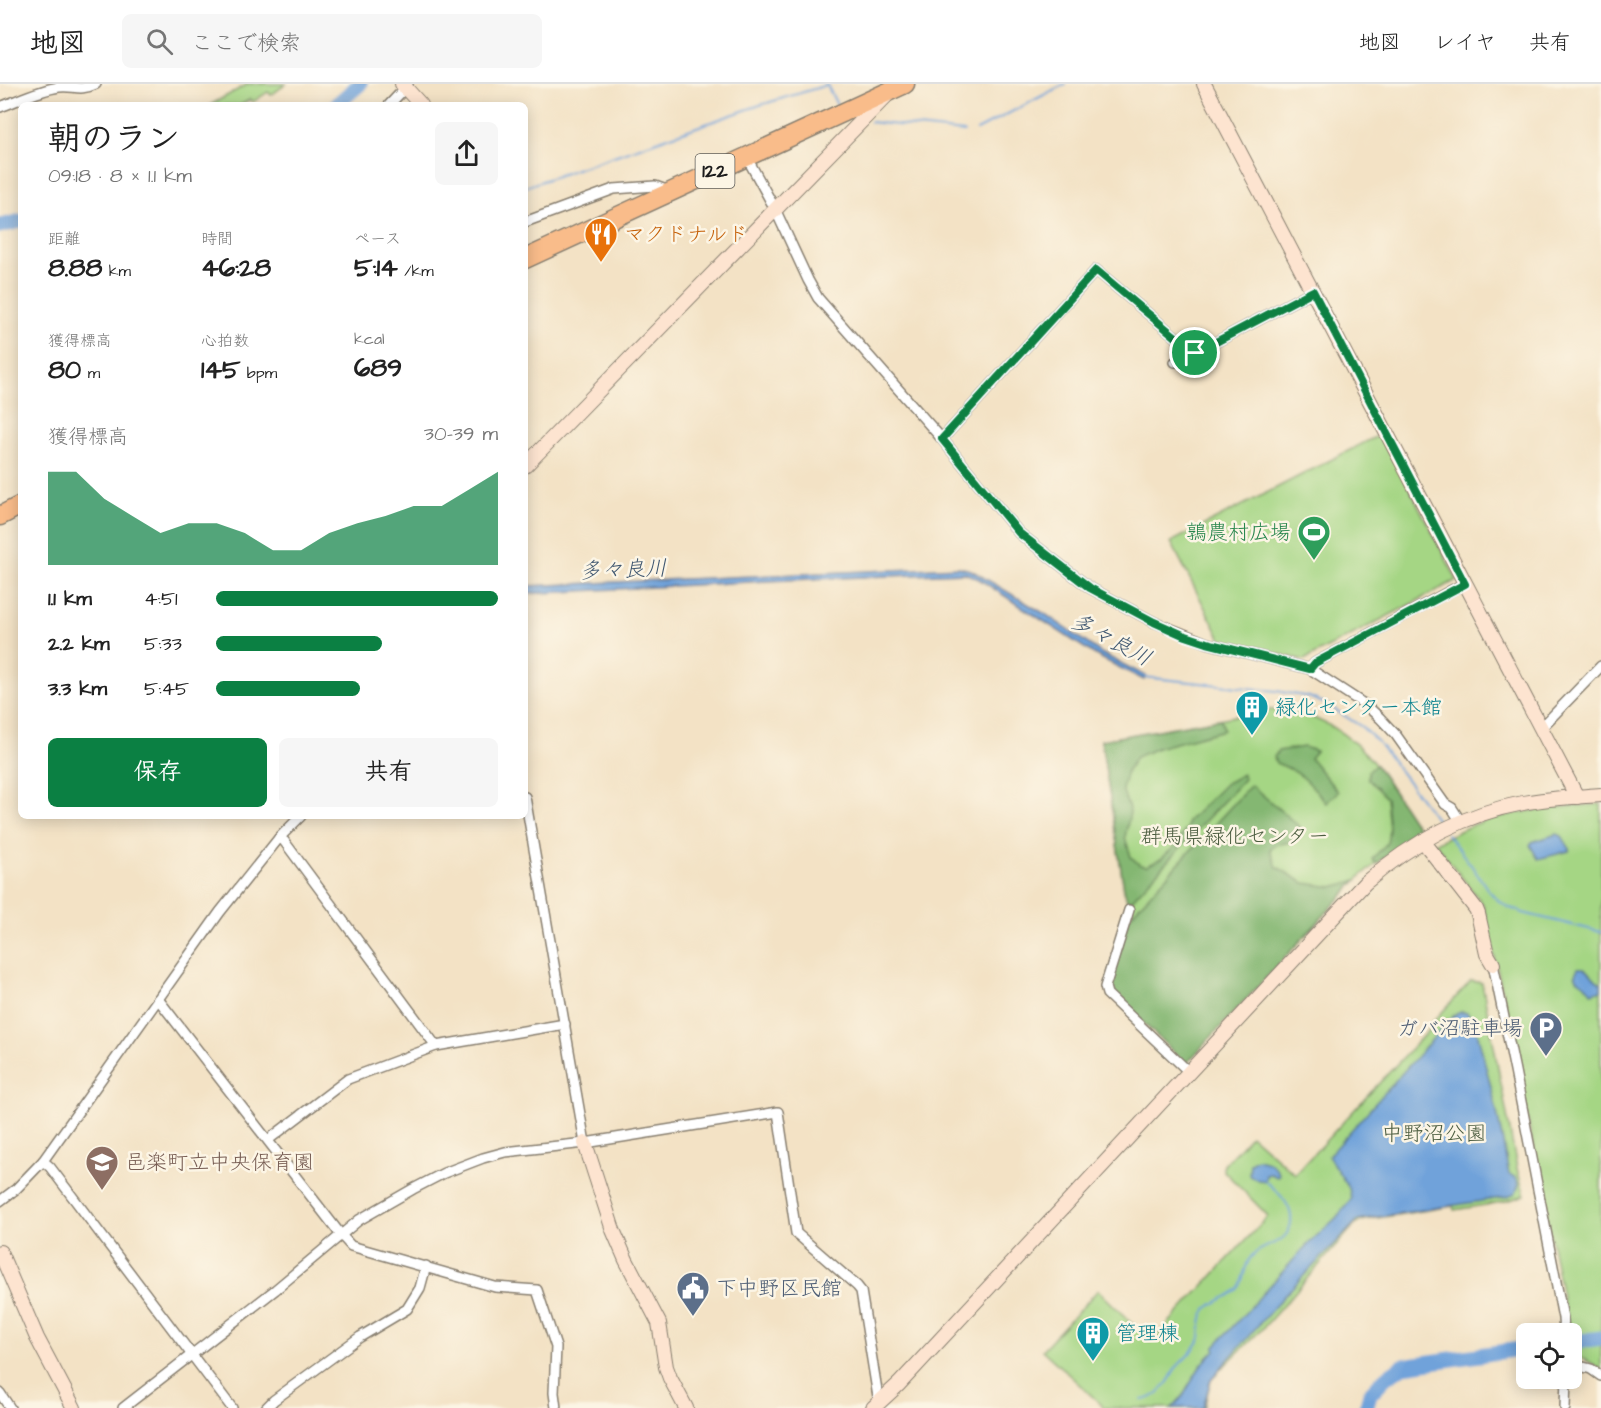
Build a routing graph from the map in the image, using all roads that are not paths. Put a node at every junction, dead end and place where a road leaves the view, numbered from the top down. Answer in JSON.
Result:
{"nodes":[{"id":1,"x":96,"y":84,"type":"edge"},
{"id":2,"x":1204,"y":84,"type":"edge"},
{"id":3,"x":406,"y":85,"type":"edge"},
{"id":4,"x":897,"y":85,"type":"edge"},
{"id":5,"x":392,"y":102,"type":"edge"},
{"id":6,"x":420,"y":102,"type":"edge"},
{"id":7,"x":0,"y":107,"type":"edge"},
{"id":8,"x":746,"y":156,"type":"junction"},
{"id":9,"x":671,"y":192,"type":"junction"},
{"id":10,"x":775,"y":209,"type":"junction"},
{"id":11,"x":528,"y":221,"type":"edge"},
{"id":12,"x":528,"y":259,"type":"edge"},
{"id":13,"x":1313,"y":291,"type":"junction"},
{"id":14,"x":1195,"y":353,"type":"junction"},
{"id":15,"x":1175,"y":362,"type":"dead end"},
{"id":16,"x":942,"y":439,"type":"junction"},
{"id":17,"x":528,"y":463,"type":"edge"},
{"id":18,"x":18,"y":507,"type":"edge"},
{"id":19,"x":0,"y":516,"type":"edge"},
{"id":20,"x":1465,"y":584,"type":"junction"},
{"id":21,"x":1601,"y":666,"type":"edge"},
{"id":22,"x":1310,"y":669,"type":"junction"},
{"id":23,"x":1542,"y":727,"type":"junction"},
{"id":24,"x":1601,"y":795,"type":"edge"},
{"id":25,"x":1577,"y":797,"type":"junction"},
{"id":26,"x":528,"y":814,"type":"edge"},
{"id":27,"x":298,"y":819,"type":"edge"},
{"id":28,"x":1459,"y":823,"type":"junction"},
{"id":29,"x":279,"y":838,"type":"junction"},
{"id":30,"x":1427,"y":839,"type":"junction"},
{"id":31,"x":1129,"y":910,"type":"dead end"},
{"id":32,"x":1493,"y":964,"type":"joint"},
{"id":33,"x":158,"y":999,"type":"junction"},
{"id":34,"x":565,"y":1024,"type":"junction"},
{"id":35,"x":436,"y":1046,"type":"junction"},
{"id":36,"x":1189,"y":1072,"type":"junction"},
{"id":37,"x":268,"y":1140,"type":"junction"},
{"id":38,"x":585,"y":1143,"type":"junction"},
{"id":39,"x":43,"y":1161,"type":"junction"},
{"id":40,"x":0,"y":1201,"type":"edge"},
{"id":41,"x":341,"y":1235,"type":"junction"},
{"id":42,"x":0,"y":1252,"type":"edge"},
{"id":43,"x":426,"y":1266,"type":"junction"},
{"id":44,"x":1562,"y":1323,"type":"edge"},
{"id":45,"x":192,"y":1355,"type":"junction"},
{"id":46,"x":1582,"y":1367,"type":"edge"},
{"id":47,"x":1601,"y":1376,"type":"edge"},
{"id":48,"x":1566,"y":1389,"type":"edge"},
{"id":49,"x":0,"y":1393,"type":"edge"},
{"id":50,"x":876,"y":1405,"type":"edge"},
{"id":51,"x":10,"y":1408,"type":"edge"},
{"id":52,"x":74,"y":1408,"type":"edge"},
{"id":53,"x":123,"y":1408,"type":"edge"},
{"id":54,"x":232,"y":1408,"type":"edge"},
{"id":55,"x":266,"y":1408,"type":"edge"},
{"id":56,"x":556,"y":1408,"type":"edge"},
{"id":57,"x":686,"y":1408,"type":"edge"},
{"id":58,"x":1565,"y":1408,"type":"edge"}],
"edges":[{"from":1,"to":7,"type":"street"},
{"from":2,"to":13,"type":"street"},
{"from":3,"to":5,"type":"street"},
{"from":3,"to":6,"type":"street"},
{"from":4,"to":8,"type":"highway","number":"122"},
{"from":4,"to":10,"type":"street"},
{"from":8,"to":9,"type":"highway","number":"122"},
{"from":8,"to":10,"type":"street"},
{"from":9,"to":11,"type":"street"},
{"from":9,"to":12,"type":"highway","number":"122"},
{"from":10,"to":16,"type":"street"},
{"from":10,"to":17,"type":"street"},
{"from":13,"to":14,"type":"street"},
{"from":13,"to":20,"type":"street"},
{"from":14,"to":15,"type":"street"},
{"from":14,"to":16,"type":"street"},
{"from":16,"to":22,"type":"street"},
{"from":18,"to":19,"type":"highway"},
{"from":20,"to":22,"type":"street"},
{"from":20,"to":23,"type":"street"},
{"from":21,"to":23,"type":"street"},
{"from":22,"to":28,"type":"street"},
{"from":23,"to":25,"type":"street"},
{"from":24,"to":25,"type":"street"},
{"from":25,"to":28,"type":"street"},
{"from":26,"to":34,"type":"street"},
{"from":27,"to":29,"type":"street"},
{"from":28,"to":30,"type":"street"},
{"from":29,"to":33,"type":"street"},
{"from":29,"to":35,"type":"street"},
{"from":30,"to":32,"type":"street"},
{"from":30,"to":36,"type":"street"},
{"from":31,"to":36,"type":"street"},
{"from":32,"to":44,"type":"street"},
{"from":33,"to":37,"type":"street"},
{"from":33,"to":39,"type":"street"},
{"from":34,"to":35,"type":"street"},
{"from":34,"to":38,"type":"street"},
{"from":35,"to":37,"type":"street"},
{"from":36,"to":50,"type":"street"},
{"from":37,"to":41,"type":"street"},
{"from":38,"to":41,"type":"street"},
{"from":38,"to":50,"type":"street"},
{"from":38,"to":57,"type":"street"},
{"from":39,"to":40,"type":"street"},
{"from":39,"to":45,"type":"street"},
{"from":41,"to":43,"type":"street"},
{"from":41,"to":45,"type":"street"},
{"from":42,"to":52,"type":"street"},
{"from":43,"to":55,"type":"street"},
{"from":43,"to":56,"type":"street"},
{"from":45,"to":53,"type":"street"},
{"from":45,"to":54,"type":"street"},
{"from":46,"to":47,"type":"street"},
{"from":48,"to":58,"type":"street"},
{"from":49,"to":51,"type":"street"}]}
